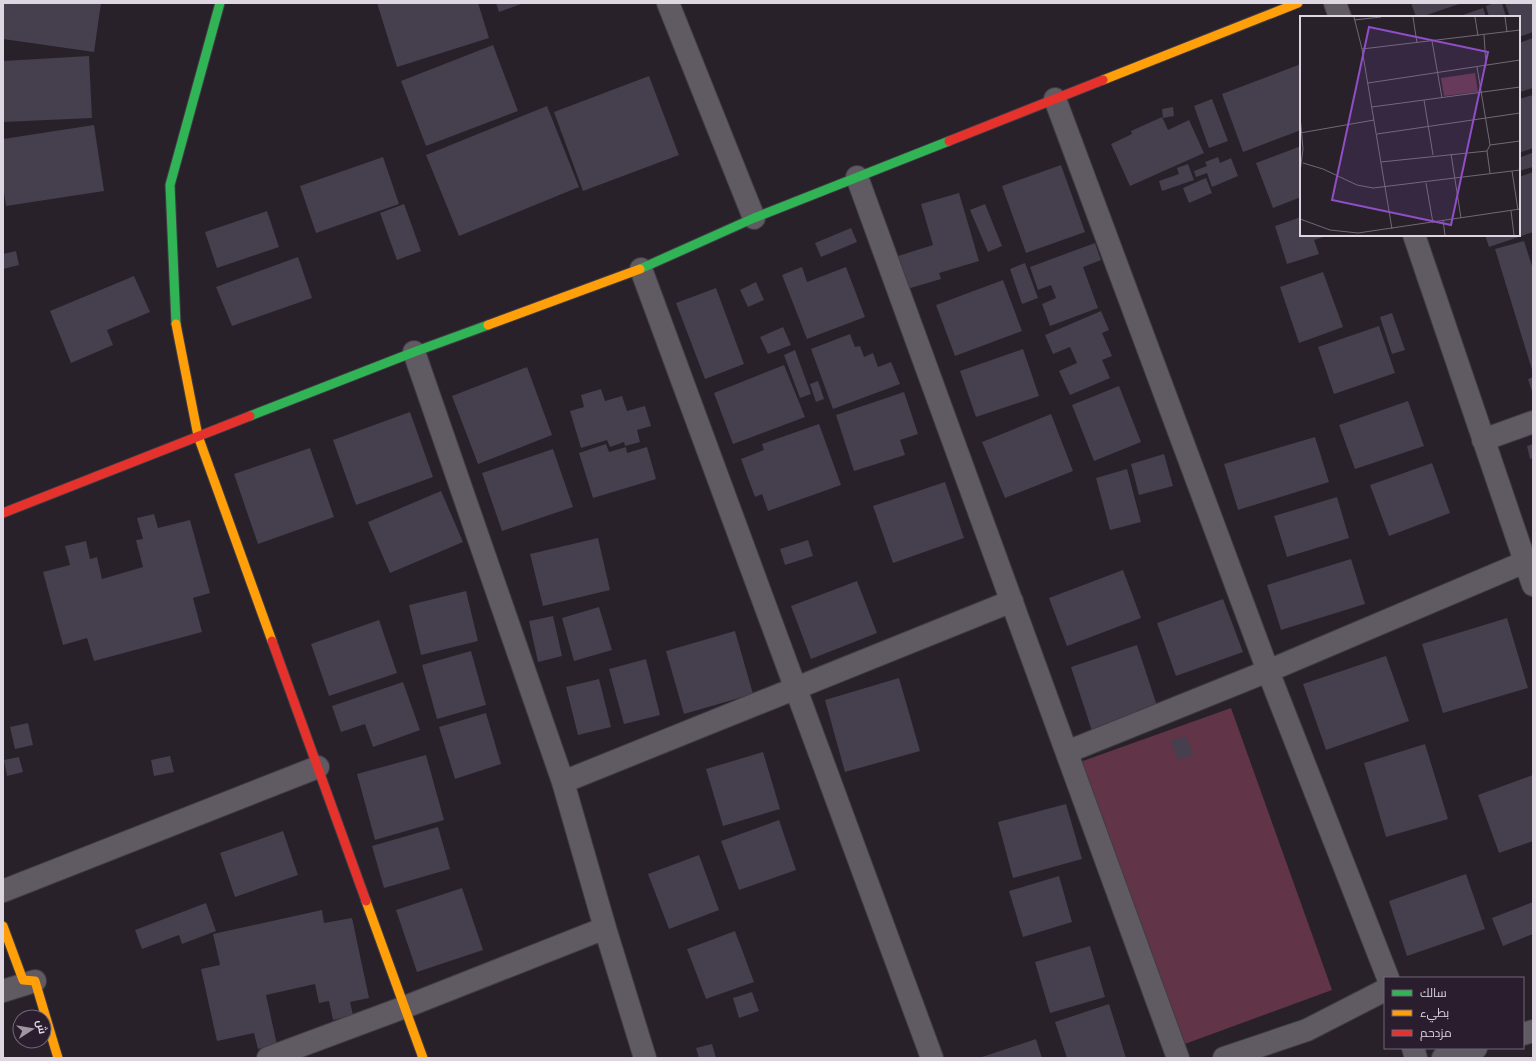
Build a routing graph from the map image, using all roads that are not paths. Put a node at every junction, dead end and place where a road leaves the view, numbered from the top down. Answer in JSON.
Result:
{"nodes":[{"id":1,"x":220,"y":3,"type":"edge"},
{"id":2,"x":668,"y":3,"type":"edge"},
{"id":3,"x":1298,"y":3,"type":"edge"},
{"id":4,"x":1335,"y":3,"type":"edge"},
{"id":5,"x":1340,"y":16,"type":"edge"},
{"id":6,"x":1055,"y":99,"type":"junction"},
{"id":7,"x":857,"y":177,"type":"junction"},
{"id":8,"x":754,"y":218,"type":"junction"},
{"id":9,"x":1414,"y":236,"type":"edge"},
{"id":10,"x":641,"y":269,"type":"junction"},
{"id":11,"x":414,"y":352,"type":"junction"},
{"id":12,"x":1533,"y":422,"type":"edge"},
{"id":13,"x":198,"y":436,"type":"junction"},
{"id":14,"x":1483,"y":440,"type":"junction"},
{"id":15,"x":3,"y":513,"type":"edge"},
{"id":16,"x":1525,"y":562,"type":"junction"},
{"id":17,"x":1533,"y":585,"type":"edge"},
{"id":18,"x":1012,"y":601,"type":"junction"},
{"id":19,"x":1268,"y":671,"type":"junction"},
{"id":20,"x":796,"y":688,"type":"junction"},
{"id":21,"x":1067,"y":752,"type":"junction"},
{"id":22,"x":318,"y":767,"type":"junction"},
{"id":23,"x":563,"y":782,"type":"junction"},
{"id":24,"x":3,"y":891,"type":"edge"},
{"id":25,"x":3,"y":926,"type":"edge"},
{"id":26,"x":605,"y":928,"type":"junction"},
{"id":27,"x":1388,"y":977,"type":"edge"},
{"id":28,"x":35,"y":981,"type":"junction"},
{"id":29,"x":3,"y":991,"type":"edge"},
{"id":30,"x":1384,"y":991,"type":"edge"},
{"id":31,"x":405,"y":1007,"type":"junction"},
{"id":32,"x":1473,"y":1049,"type":"edge"},
{"id":33,"x":58,"y":1058,"type":"edge"},
{"id":34,"x":268,"y":1058,"type":"edge"},
{"id":35,"x":423,"y":1058,"type":"edge"},
{"id":36,"x":645,"y":1058,"type":"edge"},
{"id":37,"x":932,"y":1058,"type":"edge"},
{"id":38,"x":1178,"y":1058,"type":"edge"},
{"id":39,"x":1224,"y":1058,"type":"edge"},
{"id":40,"x":1443,"y":1058,"type":"edge"}],
"edges":[{"from":1,"to":13,"type":"street"},
{"from":2,"to":8,"type":"street"},
{"from":3,"to":6,"type":"street"},
{"from":4,"to":5,"type":"street"},
{"from":6,"to":7,"type":"street"},
{"from":6,"to":19,"type":"street"},
{"from":7,"to":8,"type":"street"},
{"from":7,"to":18,"type":"street"},
{"from":8,"to":10,"type":"street"},
{"from":9,"to":14,"type":"street"},
{"from":10,"to":11,"type":"street"},
{"from":10,"to":20,"type":"street"},
{"from":11,"to":13,"type":"street"},
{"from":11,"to":23,"type":"street"},
{"from":12,"to":14,"type":"street"},
{"from":13,"to":15,"type":"street"},
{"from":13,"to":22,"type":"street"},
{"from":14,"to":16,"type":"street"},
{"from":16,"to":17,"type":"street"},
{"from":16,"to":19,"type":"street"},
{"from":18,"to":20,"type":"street"},
{"from":18,"to":21,"type":"street"},
{"from":19,"to":21,"type":"street"},
{"from":19,"to":27,"type":"street"},
{"from":20,"to":23,"type":"street"},
{"from":20,"to":37,"type":"street"},
{"from":21,"to":38,"type":"street"},
{"from":22,"to":24,"type":"street"},
{"from":22,"to":31,"type":"street"},
{"from":23,"to":26,"type":"street"},
{"from":25,"to":28,"type":"street"},
{"from":26,"to":31,"type":"street"},
{"from":26,"to":36,"type":"street"},
{"from":28,"to":29,"type":"street"},
{"from":28,"to":33,"type":"street"},
{"from":30,"to":39,"type":"street"},
{"from":31,"to":34,"type":"street"},
{"from":31,"to":35,"type":"street"},
{"from":32,"to":40,"type":"street"}]}
